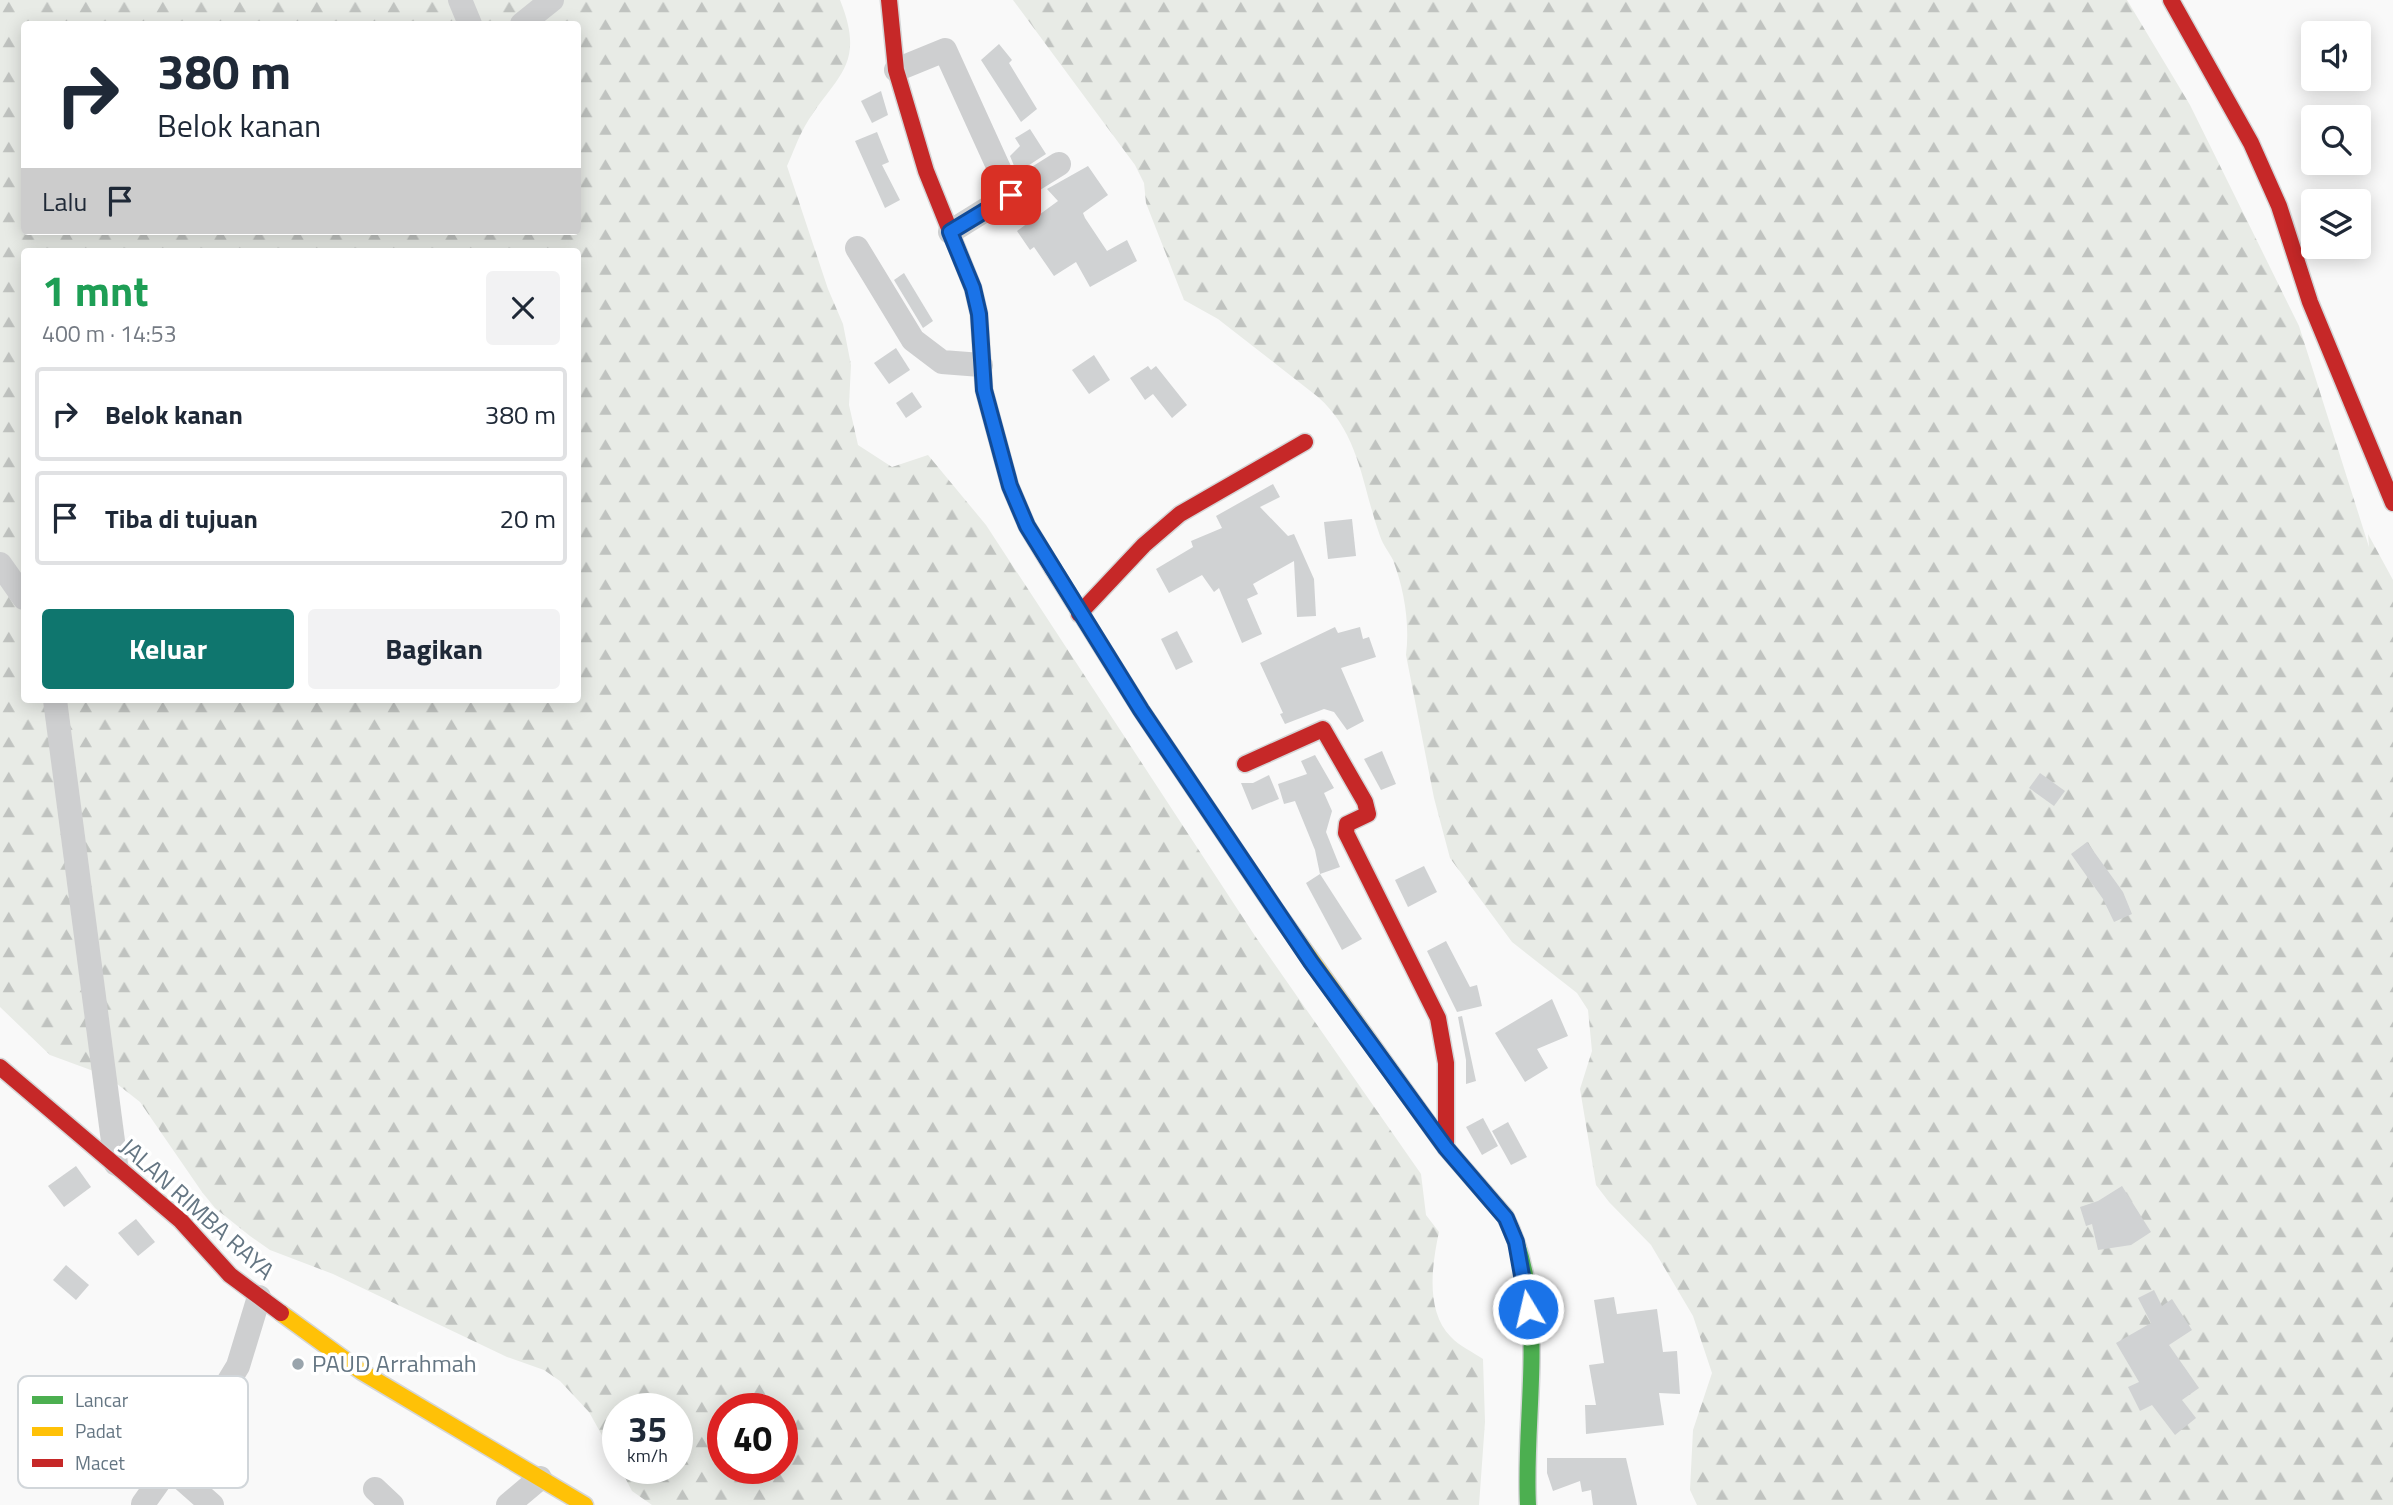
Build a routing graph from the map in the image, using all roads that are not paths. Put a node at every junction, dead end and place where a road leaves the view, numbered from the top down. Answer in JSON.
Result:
{"nodes":[{"id":1,"x":460,"y":0,"type":"edge"},
{"id":2,"x":552,"y":0,"type":"edge"},
{"id":3,"x":889,"y":0,"type":"edge"},
{"id":4,"x":2171,"y":0,"type":"edge"},
{"id":5,"x":469,"y":21,"type":"edge"},
{"id":6,"x":526,"y":21,"type":"edge"},
{"id":7,"x":896,"y":70,"type":"junction"},
{"id":8,"x":1059,"y":164,"type":"dead end"},
{"id":9,"x":1011,"y":195,"type":"junction"},
{"id":10,"x":950,"y":232,"type":"junction"},
{"id":11,"x":857,"y":248,"type":"dead end"},
{"id":12,"x":981,"y":365,"type":"junction"},
{"id":13,"x":1305,"y":442,"type":"dead end"},
{"id":14,"x":2393,"y":503,"type":"edge"},
{"id":15,"x":0,"y":564,"type":"edge"},
{"id":16,"x":21,"y":594,"type":"edge"},
{"id":17,"x":1079,"y":614,"type":"junction"},
{"id":18,"x":55,"y":703,"type":"edge"},
{"id":19,"x":1245,"y":764,"type":"dead end"},
{"id":20,"x":0,"y":1067,"type":"edge"},
{"id":21,"x":1446,"y":1148,"type":"junction"},
{"id":22,"x":116,"y":1164,"type":"junction"},
{"id":23,"x":259,"y":1297,"type":"junction"},
{"id":24,"x":231,"y":1376,"type":"edge"},
{"id":25,"x":540,"y":1478,"type":"junction"},
{"id":26,"x":155,"y":1488,"type":"edge"},
{"id":27,"x":193,"y":1488,"type":"edge"},
{"id":28,"x":143,"y":1504,"type":"edge"},
{"id":29,"x":212,"y":1505,"type":"edge"},
{"id":30,"x":509,"y":1505,"type":"edge"},
{"id":31,"x":585,"y":1505,"type":"edge"},
{"id":32,"x":1528,"y":1505,"type":"edge"}],
"edges":[{"from":1,"to":5,"type":"street"},
{"from":2,"to":6,"type":"street"},
{"from":3,"to":7,"type":"street"},
{"from":4,"to":14,"type":"street"},
{"from":7,"to":9,"type":"street"},
{"from":7,"to":10,"type":"street"},
{"from":8,"to":9,"type":"street"},
{"from":9,"to":10,"type":"street"},
{"from":10,"to":12,"type":"street"},
{"from":11,"to":12,"type":"street"},
{"from":12,"to":17,"type":"street"},
{"from":13,"to":17,"type":"street"},
{"from":15,"to":16,"type":"street"},
{"from":17,"to":21,"type":"street"},
{"from":18,"to":22,"type":"street"},
{"from":19,"to":21,"type":"street"},
{"from":20,"to":22,"type":"street","name":"JALAN RIMBA RAYA"},
{"from":21,"to":32,"type":"street"},
{"from":22,"to":23,"type":"street","name":"JALAN RIMBA RAYA"},
{"from":23,"to":24,"type":"street"},
{"from":23,"to":25,"type":"street","name":"JALAN RIMBA RAYA"},
{"from":25,"to":30,"type":"street"},
{"from":25,"to":31,"type":"street","name":"JALAN RIMBA RAYA"},
{"from":26,"to":28,"type":"street"},
{"from":27,"to":29,"type":"street"}]}
